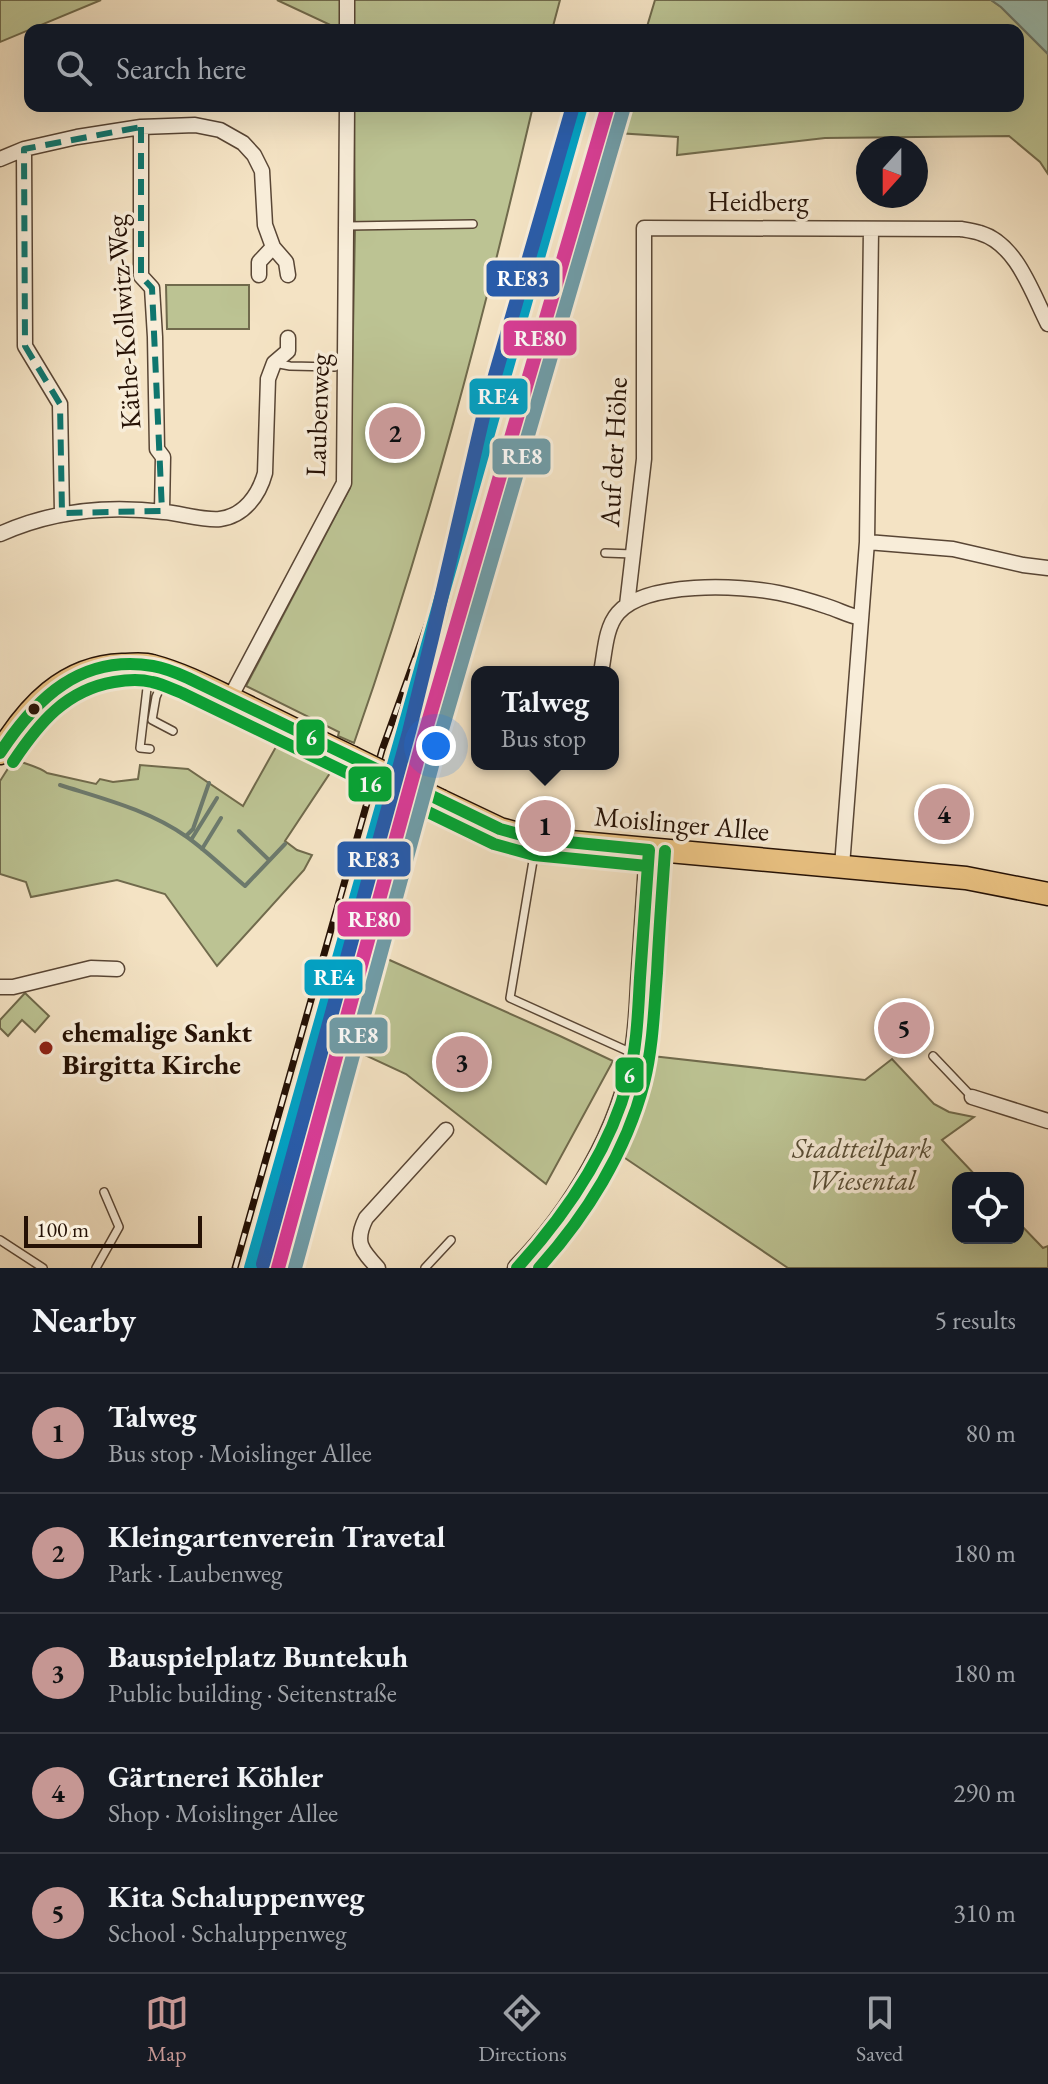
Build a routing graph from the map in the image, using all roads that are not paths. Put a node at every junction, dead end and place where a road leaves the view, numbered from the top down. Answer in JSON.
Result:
{"nodes":[{"id":1,"x":347,"y":0,"type":"edge"},
{"id":2,"x":347,"y":24,"type":"edge"},
{"id":3,"x":347,"y":112,"type":"edge"},
{"id":4,"x":141,"y":127,"type":"junction"},
{"id":5,"x":24,"y":149,"type":"junction"},
{"id":6,"x":0,"y":159,"type":"edge"},
{"id":7,"x":473,"y":224,"type":"dead end"},
{"id":8,"x":347,"y":226,"type":"junction"},
{"id":9,"x":644,"y":228,"type":"joint"},
{"id":10,"x":871,"y":230,"type":"junction"},
{"id":11,"x":273,"y":247,"type":"junction"},
{"id":12,"x":259,"y":275,"type":"dead end"},
{"id":13,"x":288,"y":275,"type":"dead end"},
{"id":14,"x":1048,"y":324,"type":"edge"},
{"id":15,"x":288,"y":338,"type":"dead end"},
{"id":16,"x":274,"y":363,"type":"junction"},
{"id":17,"x":335,"y":367,"type":"dead end"},
{"id":18,"x":162,"y":511,"type":"junction"},
{"id":19,"x":62,"y":513,"type":"junction"},
{"id":20,"x":0,"y":534,"type":"edge"},
{"id":21,"x":867,"y":542,"type":"junction"},
{"id":22,"x":605,"y":553,"type":"dead end"},
{"id":23,"x":633,"y":554,"type":"junction"},
{"id":24,"x":1048,"y":568,"type":"edge"},
{"id":25,"x":627,"y":605,"type":"junction"},
{"id":26,"x":861,"y":618,"type":"junction"},
{"id":27,"x":602,"y":666,"type":"edge"},
{"id":28,"x":156,"y":673,"type":"junction"},
{"id":29,"x":230,"y":698,"type":"junction"},
{"id":30,"x":173,"y":731,"type":"dead end"},
{"id":31,"x":3,"y":741,"type":"edge"},
{"id":32,"x":330,"y":747,"type":"junction"},
{"id":33,"x":150,"y":749,"type":"dead end"},
{"id":34,"x":537,"y":839,"type":"junction"},
{"id":35,"x":649,"y":850,"type":"junction"},
{"id":36,"x":842,"y":866,"type":"junction"},
{"id":37,"x":1048,"y":894,"type":"edge"},
{"id":38,"x":117,"y":969,"type":"dead end"},
{"id":39,"x":0,"y":987,"type":"edge"},
{"id":40,"x":634,"y":1054,"type":"junction"},
{"id":41,"x":933,"y":1056,"type":"dead end"},
{"id":42,"x":972,"y":1097,"type":"joint"},
{"id":43,"x":1048,"y":1121,"type":"edge"},
{"id":44,"x":446,"y":1130,"type":"dead end"},
{"id":45,"x":104,"y":1192,"type":"dead end"},
{"id":46,"x":0,"y":1240,"type":"edge"},
{"id":47,"x":451,"y":1240,"type":"dead end"},
{"id":48,"x":43,"y":1268,"type":"edge"},
{"id":49,"x":96,"y":1268,"type":"edge"},
{"id":50,"x":378,"y":1268,"type":"edge"},
{"id":51,"x":425,"y":1268,"type":"edge"},
{"id":52,"x":517,"y":1268,"type":"edge"}],
"edges":[{"from":1,"to":2,"type":"street"},
{"from":3,"to":8,"type":"street","name":"Laubenweg"},
{"from":4,"to":5,"type":"street"},
{"from":4,"to":11,"type":"street"},
{"from":4,"to":18,"type":"street","name":"Käthe-Kollwitz-Weg"},
{"from":5,"to":6,"type":"street"},
{"from":5,"to":19,"type":"street"},
{"from":7,"to":8,"type":"lane"},
{"from":8,"to":29,"type":"street","name":"Laubenweg"},
{"from":9,"to":10,"type":"street","name":"Heidberg"},
{"from":9,"to":23,"type":"street","name":"Auf der Höhe"},
{"from":10,"to":14,"type":"street","name":"Heidberg"},
{"from":10,"to":21,"type":"street"},
{"from":11,"to":12,"type":"street"},
{"from":11,"to":13,"type":"street"},
{"from":15,"to":16,"type":"street"},
{"from":16,"to":17,"type":"lane"},
{"from":16,"to":18,"type":"street"},
{"from":18,"to":19,"type":"street"},
{"from":19,"to":20,"type":"street"},
{"from":21,"to":24,"type":"street"},
{"from":21,"to":26,"type":"street"},
{"from":22,"to":23,"type":"lane"},
{"from":23,"to":25,"type":"street","name":"Auf der Höhe"},
{"from":25,"to":26,"type":"street"},
{"from":25,"to":27,"type":"street","name":"Auf der Höhe"},
{"from":26,"to":36,"type":"street"},
{"from":28,"to":29,"type":"main road","name":"Moislinger Allee"},
{"from":28,"to":30,"type":"lane"},
{"from":28,"to":31,"type":"main road","name":"Moislinger Allee"},
{"from":28,"to":32,"type":"lane"},
{"from":28,"to":33,"type":"lane"},
{"from":29,"to":32,"type":"main road","name":"Moislinger Allee"},
{"from":32,"to":34,"type":"main road","name":"Moislinger Allee","bridge":true},
{"from":34,"to":35,"type":"main road","name":"Moislinger Allee"},
{"from":34,"to":40,"type":"lane"},
{"from":35,"to":36,"type":"main road","name":"Moislinger Allee"},
{"from":35,"to":40,"type":"street"},
{"from":36,"to":37,"type":"main road","name":"Moislinger Allee"},
{"from":38,"to":39,"type":"street"},
{"from":40,"to":52,"type":"street"},
{"from":41,"to":42,"type":"lane"},
{"from":42,"to":43,"type":"street"},
{"from":44,"to":50,"type":"street"},
{"from":45,"to":49,"type":"lane"},
{"from":46,"to":48,"type":"lane"},
{"from":47,"to":51,"type":"lane"}]}
